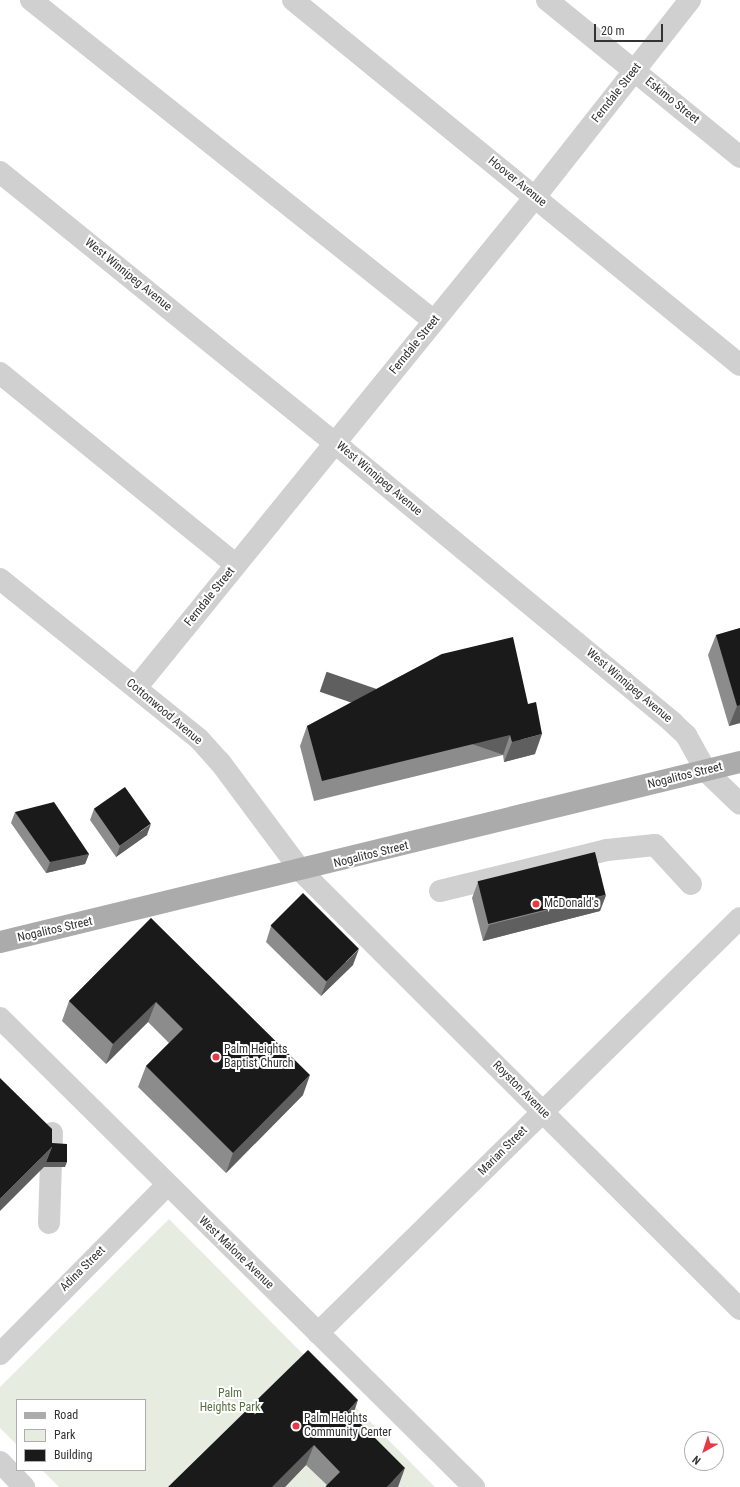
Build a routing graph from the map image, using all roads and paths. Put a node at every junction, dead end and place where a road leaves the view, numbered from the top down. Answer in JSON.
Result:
{"nodes":[{"id":1,"x":31,"y":0,"type":"edge"},
{"id":2,"x":293,"y":0,"type":"edge"},
{"id":3,"x":547,"y":0,"type":"edge"},
{"id":4,"x":690,"y":0,"type":"edge"},
{"id":5,"x":634,"y":71,"type":"junction"},
{"id":6,"x":740,"y":157,"type":"edge"},
{"id":7,"x":0,"y":172,"type":"edge"},
{"id":8,"x":535,"y":197,"type":"junction"},
{"id":9,"x":434,"y":321,"type":"junction"},
{"id":10,"x":740,"y":365,"type":"edge"},
{"id":11,"x":0,"y":373,"type":"edge"},
{"id":12,"x":335,"y":443,"type":"junction"},
{"id":13,"x":236,"y":565,"type":"junction"},
{"id":14,"x":0,"y":579,"type":"edge"},
{"id":15,"x":136,"y":688,"type":"junction"},
{"id":16,"x":740,"y":762,"type":"edge"},
{"id":17,"x":706,"y":771,"type":"junction"},
{"id":18,"x":740,"y":804,"type":"edge"},
{"id":19,"x":302,"y":872,"type":"junction"},
{"id":20,"x":691,"y":884,"type":"dead end"},
{"id":21,"x":440,"y":891,"type":"dead end"},
{"id":22,"x":740,"y":918,"type":"edge"},
{"id":23,"x":0,"y":942,"type":"edge"},
{"id":24,"x":0,"y":1018,"type":"edge"},
{"id":25,"x":543,"y":1112,"type":"junction"},
{"id":26,"x":52,"y":1133,"type":"edge"},
{"id":27,"x":167,"y":1185,"type":"junction"},
{"id":28,"x":49,"y":1223,"type":"dead end"},
{"id":29,"x":740,"y":1309,"type":"edge"},
{"id":30,"x":318,"y":1333,"type":"junction"},
{"id":31,"x":0,"y":1354,"type":"edge"},
{"id":32,"x":0,"y":1462,"type":"edge"},
{"id":33,"x":470,"y":1486,"type":"edge"},
{"id":34,"x":24,"y":1487,"type":"edge"}],
"edges":[{"from":1,"to":9,"type":"street"},
{"from":2,"to":8,"type":"street","name":"Hoover Avenue"},
{"from":3,"to":5,"type":"street","name":"Eskimo Street"},
{"from":4,"to":5,"type":"street","name":"Ferndale Street"},
{"from":5,"to":6,"type":"street","name":"Eskimo Street"},
{"from":5,"to":8,"type":"street","name":"Ferndale Street"},
{"from":7,"to":12,"type":"street","name":"West Winnipeg Avenue"},
{"from":8,"to":9,"type":"street","name":"Ferndale Street"},
{"from":8,"to":10,"type":"street","name":"Hoover Avenue"},
{"from":9,"to":12,"type":"street","name":"Ferndale Street"},
{"from":11,"to":13,"type":"street"},
{"from":12,"to":13,"type":"street","name":"Ferndale Street"},
{"from":12,"to":17,"type":"street","name":"West Winnipeg Avenue"},
{"from":13,"to":15,"type":"street","name":"Ferndale Street"},
{"from":14,"to":15,"type":"street","name":"Cottonwood Avenue"},
{"from":15,"to":19,"type":"street","name":"Cottonwood Avenue"},
{"from":16,"to":17,"type":"main road","name":"Nogalitos Street"},
{"from":17,"to":18,"type":"street","name":"West Winnipeg Avenue"},
{"from":17,"to":19,"type":"main road","name":"Nogalitos Street"},
{"from":19,"to":23,"type":"main road","name":"Nogalitos Street"},
{"from":19,"to":25,"type":"street","name":"Royston Avenue"},
{"from":20,"to":21,"type":"street"},
{"from":22,"to":25,"type":"street","name":"Marian Street"},
{"from":24,"to":27,"type":"street","name":"West Malone Avenue"},
{"from":25,"to":29,"type":"street","name":"Royston Avenue"},
{"from":25,"to":30,"type":"street","name":"Marian Street"},
{"from":26,"to":28,"type":"street"},
{"from":27,"to":30,"type":"street","name":"West Malone Avenue"},
{"from":27,"to":31,"type":"street","name":"Adina Street"},
{"from":30,"to":33,"type":"street","name":"West Malone Avenue"},
{"from":32,"to":34,"type":"street"}]}
